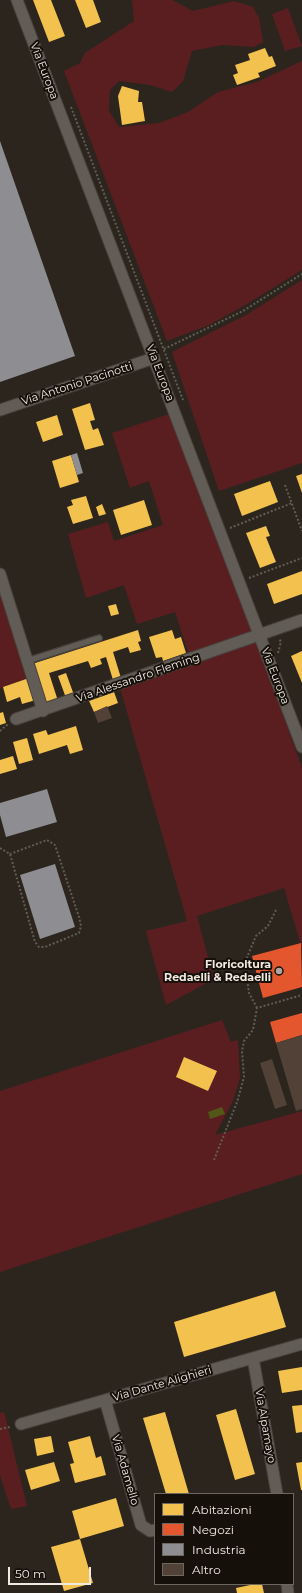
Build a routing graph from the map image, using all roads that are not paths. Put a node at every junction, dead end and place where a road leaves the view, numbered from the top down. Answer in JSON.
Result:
{"nodes":[{"id":1,"x":17,"y":0,"type":"edge"},
{"id":2,"x":154,"y":358,"type":"junction"},
{"id":3,"x":0,"y":410,"type":"edge"},
{"id":4,"x":0,"y":574,"type":"edge"},
{"id":5,"x":302,"y":620,"type":"edge"},
{"id":6,"x":259,"y":635,"type":"junction"},
{"id":7,"x":99,"y":638,"type":"dead end"},
{"id":8,"x":28,"y":661,"type":"junction"},
{"id":9,"x":44,"y":711,"type":"junction"},
{"id":10,"x":16,"y":719,"type":"dead end"},
{"id":11,"x":302,"y":747,"type":"edge"},
{"id":12,"x":302,"y":1344,"type":"edge"},
{"id":13,"x":253,"y":1358,"type":"junction"},
{"id":14,"x":104,"y":1400,"type":"junction"},
{"id":15,"x":21,"y":1424,"type":"dead end"},
{"id":16,"x":277,"y":1493,"type":"edge"},
{"id":17,"x":154,"y":1530,"type":"edge"}],
"edges":[{"from":1,"to":2,"type":"street","name":"Via Europa"},
{"from":2,"to":3,"type":"street","name":"Via Antonio Pacinotti"},
{"from":2,"to":6,"type":"street","name":"Via Europa"},
{"from":4,"to":8,"type":"street"},
{"from":5,"to":6,"type":"street","name":"Via Alessandro Fleming"},
{"from":6,"to":9,"type":"street","name":"Via Alessandro Fleming"},
{"from":6,"to":11,"type":"street","name":"Via Europa"},
{"from":7,"to":8,"type":"lane"},
{"from":8,"to":9,"type":"street"},
{"from":9,"to":10,"type":"street","name":"Via Alessandro Fleming"},
{"from":12,"to":13,"type":"street","name":"Via Dante Alighieri"},
{"from":13,"to":14,"type":"street","name":"Via Dante Alighieri"},
{"from":13,"to":16,"type":"street","name":"Via Alpamayo"},
{"from":14,"to":15,"type":"street","name":"Via Dante Alighieri"},
{"from":14,"to":17,"type":"street","name":"Via Adamello"}]}
